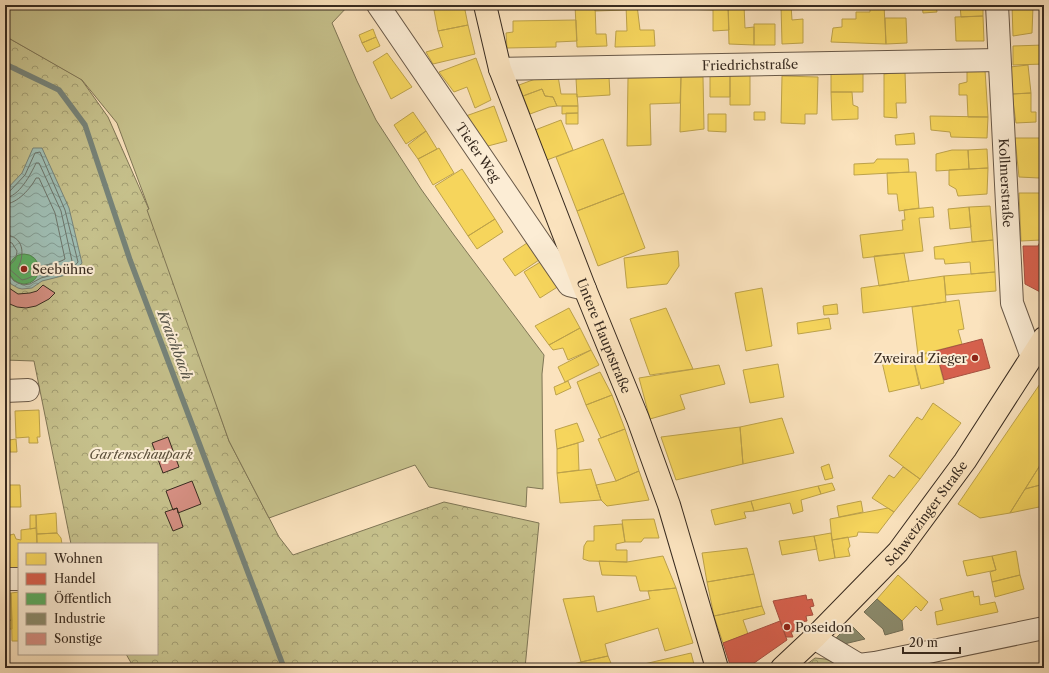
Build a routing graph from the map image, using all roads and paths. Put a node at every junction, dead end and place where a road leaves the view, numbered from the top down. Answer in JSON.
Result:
{"nodes":[{"id":1,"x":378,"y":5,"type":"edge"},
{"id":2,"x":485,"y":5,"type":"edge"},
{"id":3,"x":997,"y":5,"type":"edge"},
{"id":4,"x":999,"y":60,"type":"junction"},
{"id":5,"x":500,"y":69,"type":"junction"},
{"id":6,"x":585,"y":289,"type":"junction"},
{"id":7,"x":1044,"y":338,"type":"edge"},
{"id":8,"x":1032,"y":357,"type":"junction"},
{"id":9,"x":28,"y":390,"type":"dead end"},
{"id":10,"x":5,"y":391,"type":"edge"},
{"id":11,"x":18,"y":578,"type":"edge"},
{"id":12,"x":5,"y":579,"type":"edge"},
{"id":13,"x":1038,"y":629,"type":"edge"},
{"id":14,"x":814,"y":638,"type":"junction"},
{"id":15,"x":717,"y":668,"type":"edge"},
{"id":16,"x":782,"y":668,"type":"edge"}],
"edges":[{"from":1,"to":6,"type":"street","name":"Tiefer Weg"},
{"from":2,"to":5,"type":"main road","name":"Untere Hauptstraße"},
{"from":3,"to":4,"type":"street","name":"Kollmerstraße"},
{"from":4,"to":5,"type":"street","name":"Friedrichstraße"},
{"from":4,"to":8,"type":"street","name":"Kollmerstraße"},
{"from":5,"to":6,"type":"main road","name":"Untere Hauptstraße"},
{"from":6,"to":15,"type":"main road","name":"Untere Hauptstraße"},
{"from":7,"to":8,"type":"main road","name":"Schwetzinger Straße"},
{"from":8,"to":14,"type":"main road","name":"Schwetzinger Straße"},
{"from":9,"to":10,"type":"street"},
{"from":11,"to":12,"type":"street"},
{"from":13,"to":14,"type":"street"},
{"from":14,"to":16,"type":"main road","name":"Schwetzinger Straße"}]}
